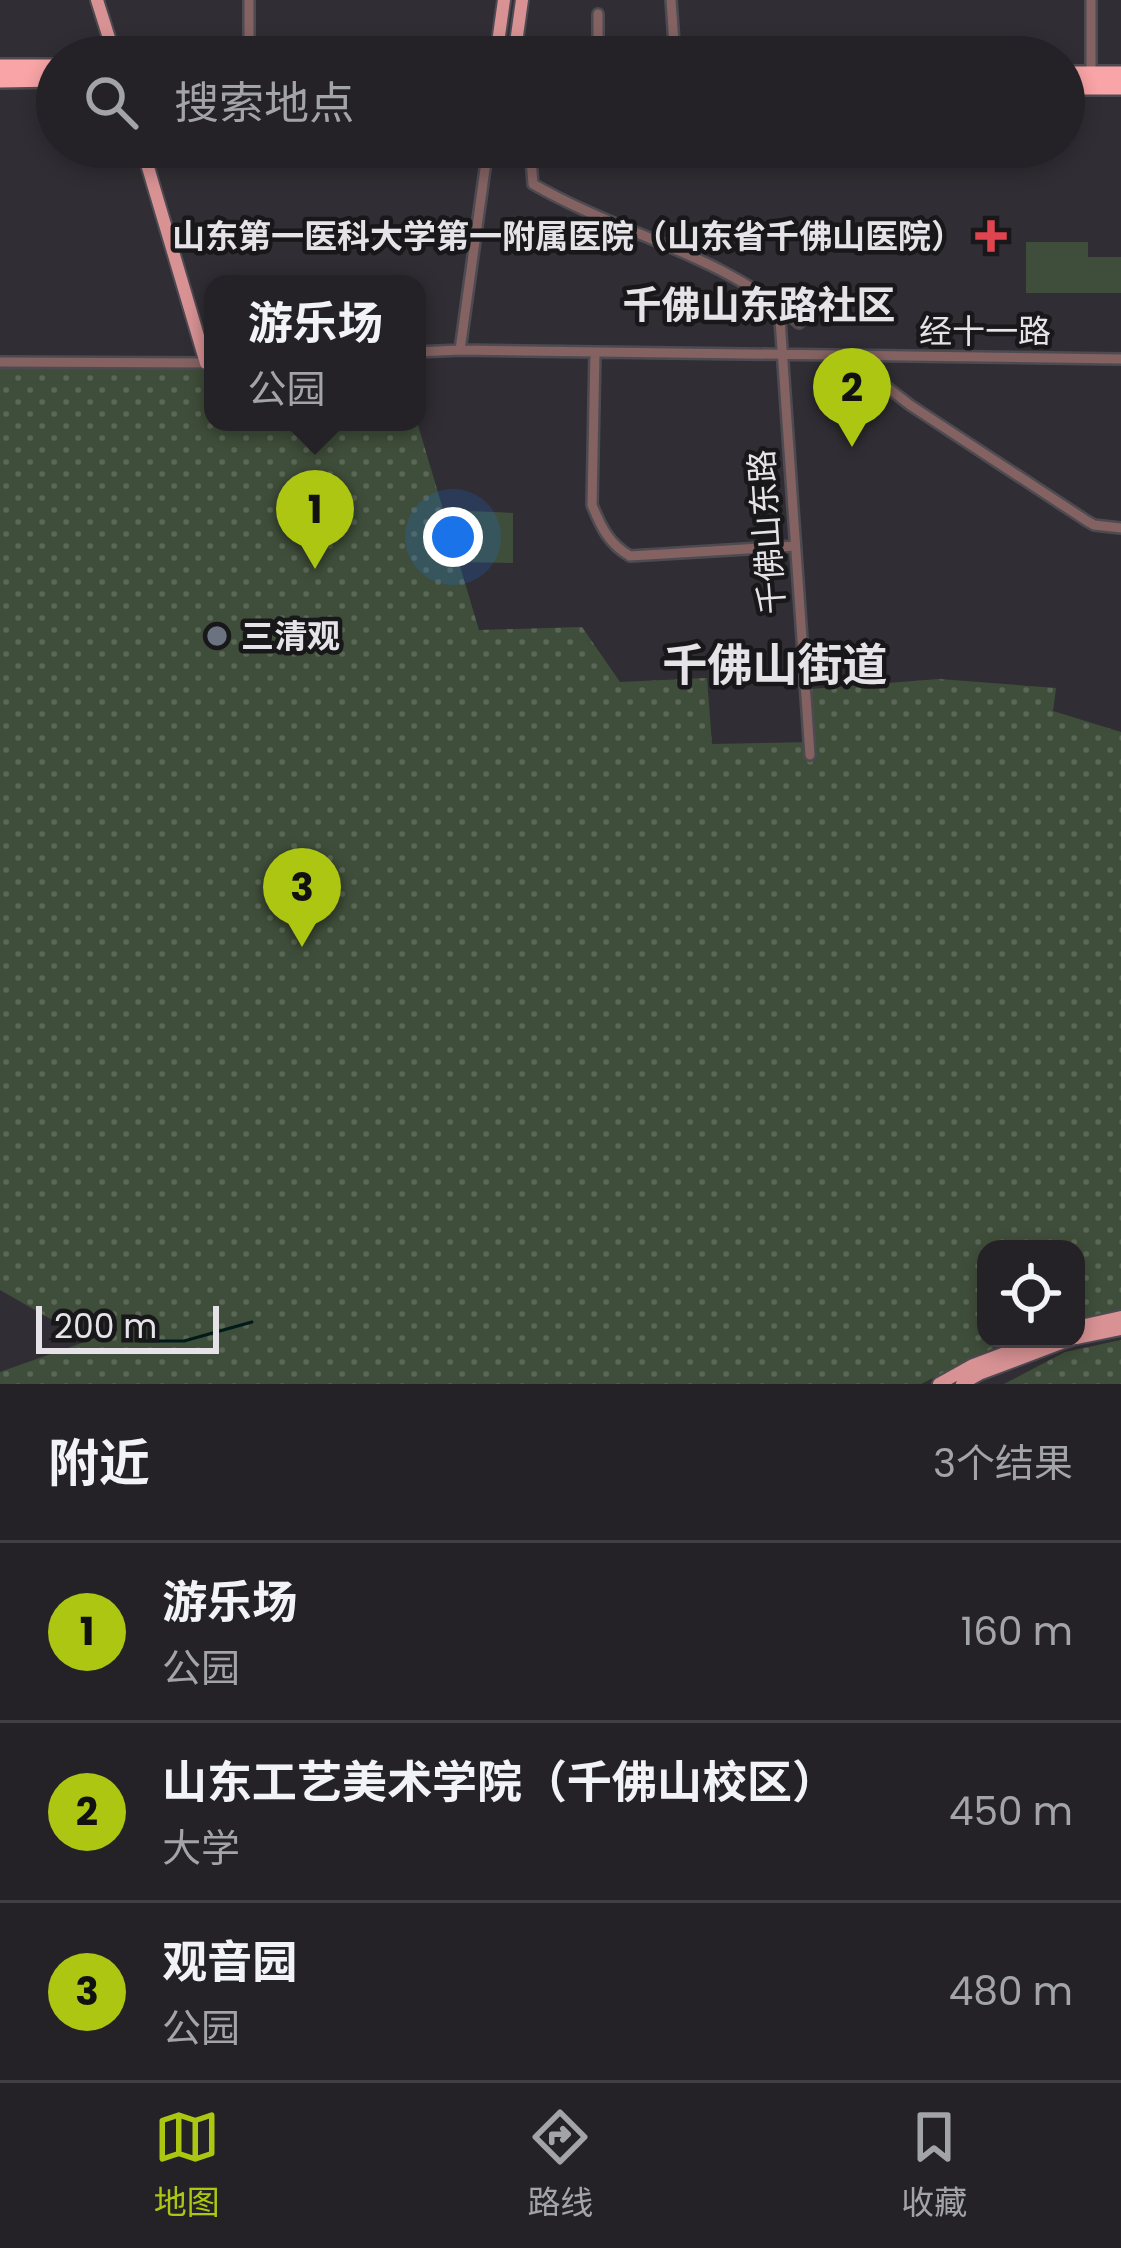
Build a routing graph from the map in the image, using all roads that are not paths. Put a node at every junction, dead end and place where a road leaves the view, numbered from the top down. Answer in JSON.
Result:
{"nodes":[{"id":1,"x":97,"y":0,"type":"edge"},
{"id":2,"x":249,"y":0,"type":"edge"},
{"id":3,"x":504,"y":0,"type":"edge"},
{"id":4,"x":522,"y":0,"type":"edge"},
{"id":5,"x":671,"y":0,"type":"edge"},
{"id":6,"x":1091,"y":0,"type":"edge"},
{"id":7,"x":598,"y":14,"type":"dead end"},
{"id":8,"x":108,"y":36,"type":"edge"},
{"id":9,"x":249,"y":36,"type":"edge"},
{"id":10,"x":499,"y":36,"type":"edge"},
{"id":11,"x":517,"y":36,"type":"edge"},
{"id":12,"x":598,"y":36,"type":"edge"},
{"id":13,"x":674,"y":36,"type":"edge"},
{"id":14,"x":0,"y":67,"type":"edge"},
{"id":15,"x":36,"y":68,"type":"edge"},
{"id":16,"x":1085,"y":74,"type":"edge"},
{"id":17,"x":1091,"y":74,"type":"junction"},
{"id":18,"x":1121,"y":74,"type":"edge"},
{"id":19,"x":0,"y":80,"type":"edge"},
{"id":20,"x":36,"y":80,"type":"edge"},
{"id":21,"x":1085,"y":87,"type":"edge"},
{"id":22,"x":1121,"y":87,"type":"edge"},
{"id":23,"x":149,"y":168,"type":"edge"},
{"id":24,"x":485,"y":168,"type":"edge"},
{"id":25,"x":532,"y":168,"type":"edge"},
{"id":26,"x":779,"y":305,"type":"junction"},
{"id":27,"x":799,"y":323,"type":"dead end"},
{"id":28,"x":204,"y":344,"type":"edge"},
{"id":29,"x":460,"y":350,"type":"junction"},
{"id":30,"x":426,"y":352,"type":"edge"},
{"id":31,"x":595,"y":352,"type":"junction"},
{"id":32,"x":783,"y":356,"type":"junction"},
{"id":33,"x":847,"y":356,"type":"junction"},
{"id":34,"x":1121,"y":359,"type":"edge"},
{"id":35,"x":0,"y":362,"type":"edge"},
{"id":36,"x":204,"y":363,"type":"edge"},
{"id":37,"x":1121,"y":528,"type":"edge"},
{"id":38,"x":795,"y":546,"type":"junction"},
{"id":39,"x":810,"y":755,"type":"dead end"},
{"id":40,"x":1121,"y":1317,"type":"edge"},
{"id":41,"x":1085,"y":1325,"type":"edge"},
{"id":42,"x":1121,"y":1329,"type":"edge"},
{"id":43,"x":1085,"y":1336,"type":"edge"},
{"id":44,"x":1018,"y":1348,"type":"edge"},
{"id":45,"x":1048,"y":1348,"type":"edge"},
{"id":46,"x":939,"y":1384,"type":"edge"},
{"id":47,"x":962,"y":1384,"type":"edge"}],
"edges":[{"from":1,"to":8,"type":"main road"},
{"from":2,"to":9,"type":"street"},
{"from":3,"to":10,"type":"main road"},
{"from":4,"to":11,"type":"main road"},
{"from":5,"to":13,"type":"street"},
{"from":6,"to":17,"type":"street"},
{"from":7,"to":12,"type":"street"},
{"from":14,"to":15,"type":"highway"},
{"from":16,"to":17,"type":"highway"},
{"from":17,"to":18,"type":"highway"},
{"from":19,"to":20,"type":"highway"},
{"from":21,"to":22,"type":"highway"},
{"from":23,"to":28,"type":"main road"},
{"from":24,"to":29,"type":"street"},
{"from":25,"to":26,"type":"street"},
{"from":26,"to":27,"type":"street"},
{"from":26,"to":32,"type":"street","name":"千佛山东路"},
{"from":29,"to":30,"type":"street","name":"经十一路"},
{"from":29,"to":31,"type":"street","name":"经十一路"},
{"from":31,"to":32,"type":"street","name":"经十一路"},
{"from":31,"to":38,"type":"street"},
{"from":32,"to":33,"type":"street","name":"经十一路"},
{"from":32,"to":38,"type":"street","name":"千佛山东路"},
{"from":33,"to":34,"type":"street","name":"经十一路"},
{"from":33,"to":37,"type":"street"},
{"from":35,"to":36,"type":"street"},
{"from":38,"to":39,"type":"street","name":"千佛山东路"},
{"from":40,"to":41,"type":"main road"},
{"from":42,"to":43,"type":"main road"},
{"from":44,"to":46,"type":"main road"},
{"from":45,"to":47,"type":"main road"}]}
